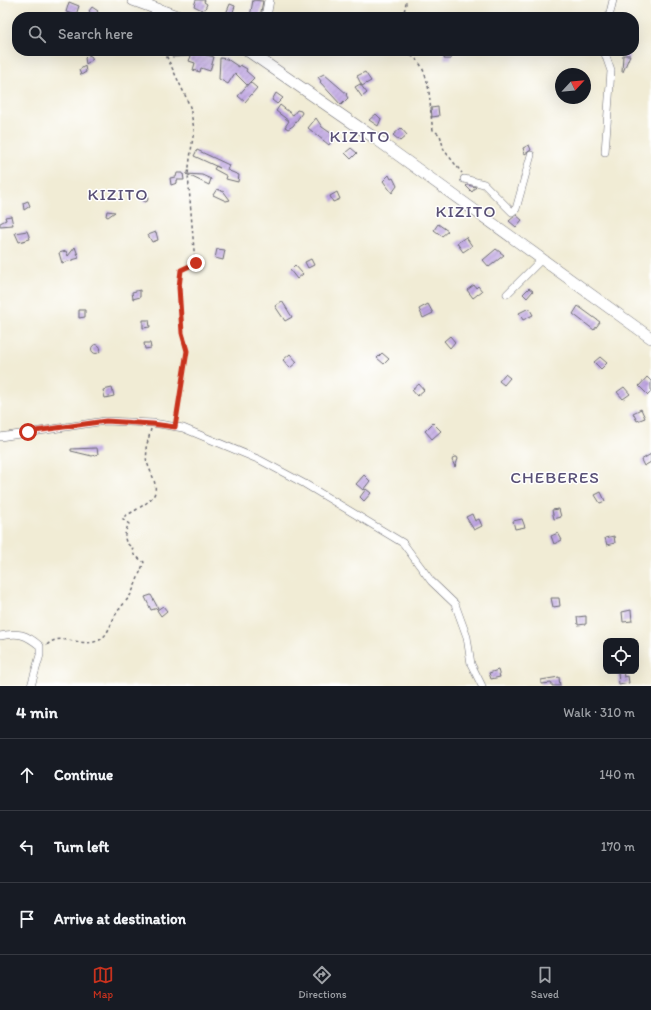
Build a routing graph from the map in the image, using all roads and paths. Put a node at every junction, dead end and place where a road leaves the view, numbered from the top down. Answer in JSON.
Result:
{"nodes":[{"id":1,"x":133,"y":0,"type":"edge"},
{"id":2,"x":269,"y":0,"type":"edge"},
{"id":3,"x":408,"y":0,"type":"edge"},
{"id":4,"x":613,"y":0,"type":"edge"},
{"id":5,"x":165,"y":12,"type":"edge"},
{"id":6,"x":267,"y":12,"type":"edge"},
{"id":7,"x":404,"y":12,"type":"edge"},
{"id":8,"x":610,"y":12,"type":"edge"},
{"id":9,"x":166,"y":56,"type":"edge"},
{"id":10,"x":259,"y":56,"type":"edge"},
{"id":11,"x":410,"y":56,"type":"edge"},
{"id":12,"x":606,"y":56,"type":"edge"},
{"id":13,"x":605,"y":152,"type":"dead end"},
{"id":14,"x":531,"y":155,"type":"dead end"},
{"id":15,"x":464,"y":178,"type":"joint"},
{"id":16,"x":542,"y":259,"type":"junction"},
{"id":17,"x":507,"y":294,"type":"dead end"},
{"id":18,"x":651,"y":338,"type":"edge"},
{"id":19,"x":153,"y":424,"type":"junction"},
{"id":20,"x":175,"y":427,"type":"junction"},
{"id":21,"x":0,"y":437,"type":"edge"},
{"id":22,"x":0,"y":636,"type":"edge"},
{"id":23,"x":40,"y":651,"type":"junction"},
{"id":24,"x":31,"y":686,"type":"edge"},
{"id":25,"x":482,"y":686,"type":"edge"}],
"edges":[{"from":1,"to":5,"type":"main road"},
{"from":2,"to":6,"type":"street"},
{"from":3,"to":7,"type":"path"},
{"from":4,"to":8,"type":"street"},
{"from":9,"to":20,"type":"path"},
{"from":10,"to":16,"type":"main road"},
{"from":11,"to":15,"type":"path"},
{"from":12,"to":13,"type":"street"},
{"from":14,"to":15,"type":"street"},
{"from":16,"to":17,"type":"street"},
{"from":16,"to":18,"type":"main road"},
{"from":19,"to":20,"type":"street"},
{"from":19,"to":21,"type":"street"},
{"from":19,"to":23,"type":"path"},
{"from":20,"to":25,"type":"street"},
{"from":22,"to":23,"type":"street"},
{"from":23,"to":24,"type":"street"}]}
